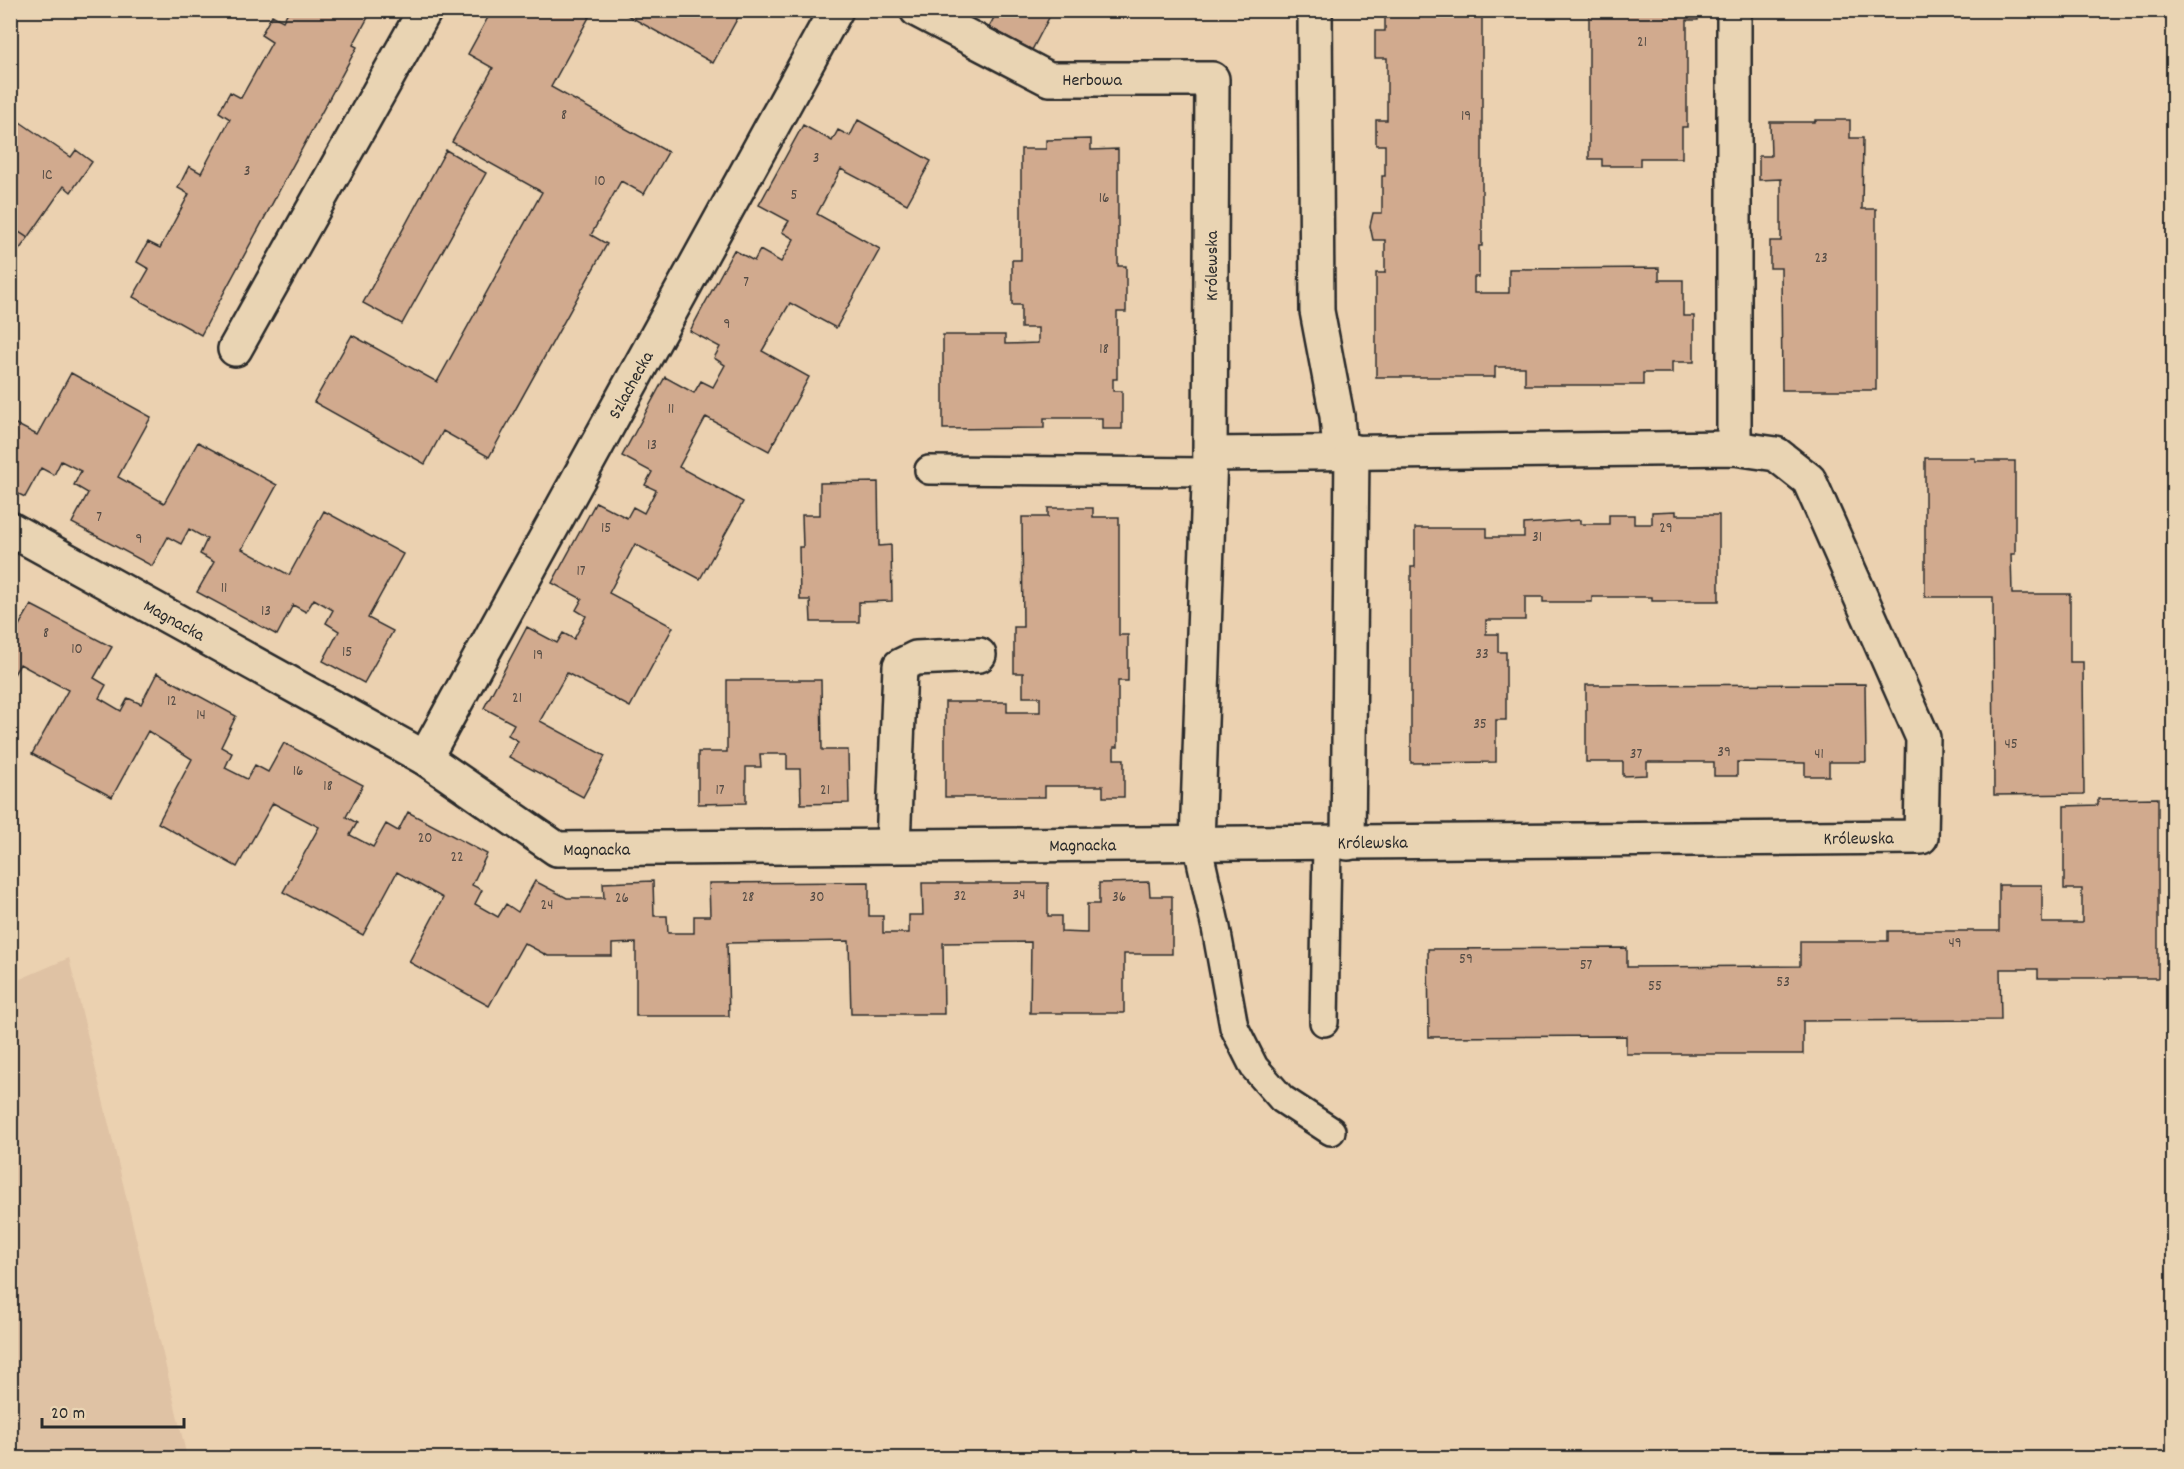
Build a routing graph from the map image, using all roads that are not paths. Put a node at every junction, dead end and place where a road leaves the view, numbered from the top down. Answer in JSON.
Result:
{"nodes":[{"id":1,"x":425,"y":10,"type":"edge"},
{"id":2,"x":836,"y":10,"type":"edge"},
{"id":3,"x":917,"y":10,"type":"edge"},
{"id":4,"x":1315,"y":10,"type":"edge"},
{"id":5,"x":1734,"y":10,"type":"edge"},
{"id":6,"x":1212,"y":79,"type":"joint"},
{"id":7,"x":235,"y":349,"type":"dead end"},
{"id":8,"x":1734,"y":448,"type":"junction"},
{"id":9,"x":1346,"y":452,"type":"junction"},
{"id":10,"x":1210,"y":463,"type":"junction"},
{"id":11,"x":929,"y":470,"type":"dead end"},
{"id":12,"x":10,"y":529,"type":"edge"},
{"id":13,"x":979,"y":655,"type":"dead end"},
{"id":14,"x":424,"y":758,"type":"junction"},
{"id":15,"x":1197,"y":843,"type":"junction"},
{"id":16,"x":1337,"y":843,"type":"junction"},
{"id":17,"x":893,"y":846,"type":"junction"},
{"id":18,"x":1324,"y":1022,"type":"dead end"},
{"id":19,"x":1331,"y":1131,"type":"dead end"}],
"edges":[{"from":1,"to":7,"type":"street"},
{"from":2,"to":14,"type":"street","name":"Szlachecka"},
{"from":3,"to":6,"type":"street","name":"Herbowa"},
{"from":4,"to":9,"type":"street"},
{"from":5,"to":8,"type":"street"},
{"from":6,"to":10,"type":"street","name":"Królewska"},
{"from":8,"to":9,"type":"street","name":"Królewska"},
{"from":8,"to":16,"type":"street","name":"Królewska"},
{"from":9,"to":10,"type":"street","name":"Królewska"},
{"from":9,"to":16,"type":"street"},
{"from":10,"to":11,"type":"lane"},
{"from":10,"to":15,"type":"street","name":"Królewska"},
{"from":12,"to":14,"type":"street","name":"Magnacka"},
{"from":13,"to":17,"type":"street"},
{"from":14,"to":17,"type":"street","name":"Magnacka"},
{"from":15,"to":16,"type":"street","name":"Królewska"},
{"from":15,"to":17,"type":"street","name":"Magnacka"},
{"from":15,"to":19,"type":"lane"},
{"from":16,"to":18,"type":"lane"}]}
